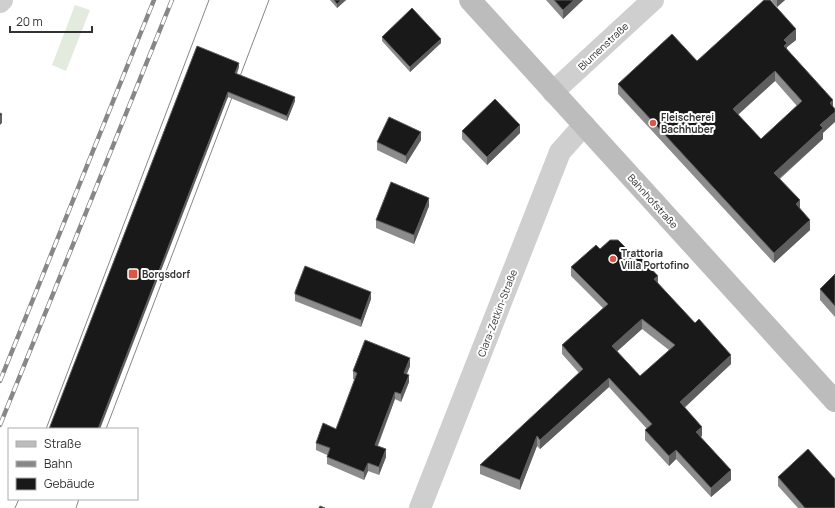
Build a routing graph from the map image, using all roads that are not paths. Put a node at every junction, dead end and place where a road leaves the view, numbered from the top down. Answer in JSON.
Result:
{"nodes":[{"id":1,"x":2,"y":0,"type":"edge"},
{"id":2,"x":470,"y":0,"type":"edge"},
{"id":3,"x":653,"y":0,"type":"edge"},
{"id":4,"x":0,"y":2,"type":"edge"},
{"id":5,"x":554,"y":92,"type":"junction"},
{"id":6,"x":584,"y":125,"type":"junction"},
{"id":7,"x":835,"y":401,"type":"edge"},
{"id":8,"x":420,"y":508,"type":"edge"}],
"edges":[{"from":1,"to":4,"type":"street"},
{"from":2,"to":5,"type":"street","name":"Bahnhofstraße"},
{"from":3,"to":5,"type":"street","name":"Blumenstraße"},
{"from":5,"to":6,"type":"street","name":"Bahnhofstraße"},
{"from":6,"to":7,"type":"street","name":"Bahnhofstraße"},
{"from":6,"to":8,"type":"street","name":"Clara-Zetkin-Straße"}]}
